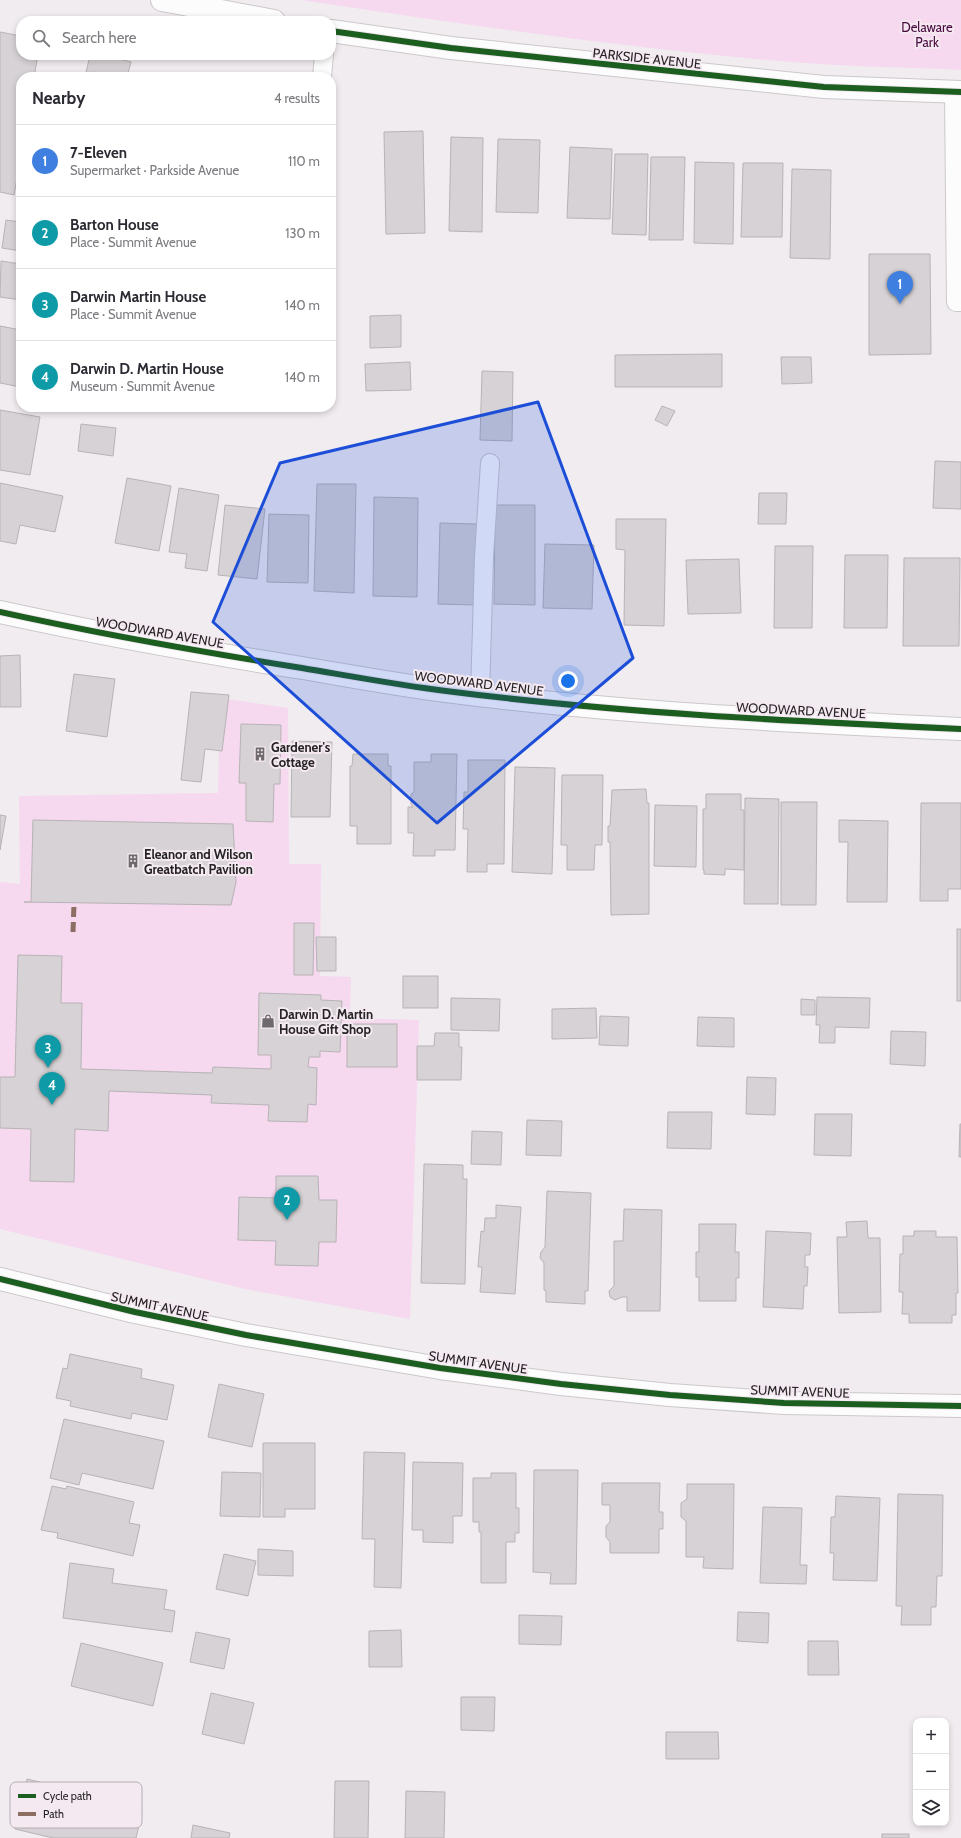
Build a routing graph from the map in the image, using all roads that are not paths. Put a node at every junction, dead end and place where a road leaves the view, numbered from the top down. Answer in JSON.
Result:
{"nodes":[{"id":1,"x":162,"y":0,"type":"edge"},
{"id":2,"x":247,"y":16,"type":"edge"},
{"id":3,"x":336,"y":32,"type":"edge"},
{"id":4,"x":324,"y":60,"type":"edge"},
{"id":5,"x":322,"y":72,"type":"edge"},
{"id":6,"x":957,"y":92,"type":"edge"},
{"id":7,"x":961,"y":302,"type":"edge"},
{"id":8,"x":490,"y":462,"type":"dead end"},
{"id":9,"x":0,"y":612,"type":"edge"},
{"id":10,"x":480,"y":695,"type":"junction"},
{"id":11,"x":961,"y":729,"type":"edge"},
{"id":12,"x":0,"y":1280,"type":"edge"},
{"id":13,"x":961,"y":1406,"type":"edge"}],
"edges":[{"from":1,"to":2,"type":"street"},
{"from":3,"to":6,"type":"street","name":"PARKSIDE AVENUE"},
{"from":4,"to":5,"type":"lane"},
{"from":6,"to":7,"type":"lane"},
{"from":8,"to":10,"type":"lane"},
{"from":9,"to":10,"type":"street","name":"WOODWARD AVENUE"},
{"from":10,"to":11,"type":"street","name":"WOODWARD AVENUE"},
{"from":12,"to":13,"type":"street","name":"SUMMIT AVENUE"}]}
